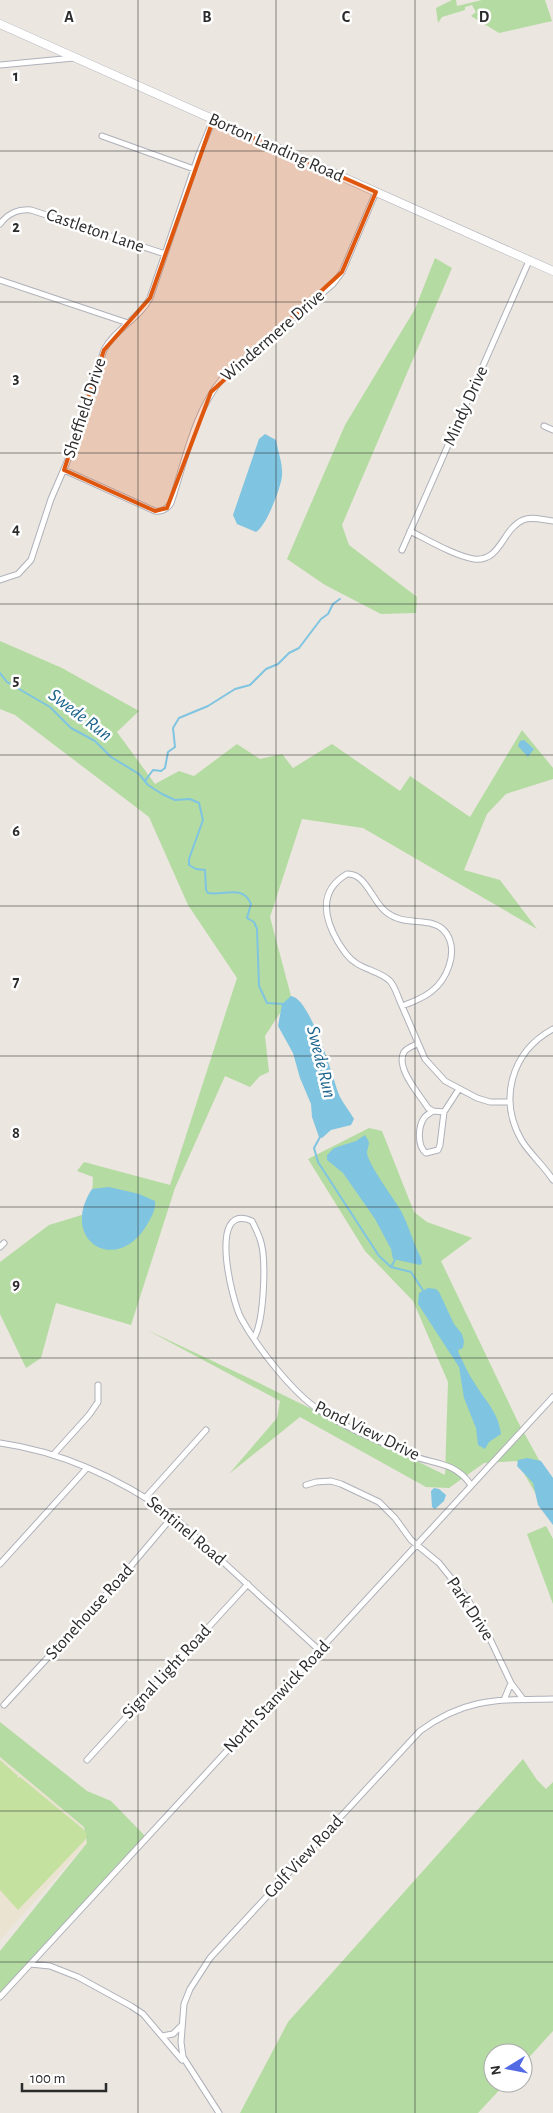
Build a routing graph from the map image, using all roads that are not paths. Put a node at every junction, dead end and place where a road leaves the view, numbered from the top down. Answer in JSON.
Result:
{"nodes":[{"id":1,"x":0,"y":24,"type":"edge"},
{"id":2,"x":75,"y":58,"type":"junction"},
{"id":3,"x":0,"y":65,"type":"edge"},
{"id":4,"x":213,"y":120,"type":"junction"},
{"id":5,"x":102,"y":136,"type":"dead end"},
{"id":6,"x":194,"y":169,"type":"junction"},
{"id":7,"x":376,"y":192,"type":"junction"},
{"id":8,"x":0,"y":224,"type":"edge"},
{"id":9,"x":164,"y":254,"type":"junction"},
{"id":10,"x":530,"y":261,"type":"junction"},
{"id":11,"x":553,"y":272,"type":"edge"},
{"id":12,"x":0,"y":280,"type":"edge"},
{"id":13,"x":128,"y":323,"type":"junction"},
{"id":14,"x":544,"y":426,"type":"dead end"},
{"id":15,"x":553,"y":430,"type":"edge"},
{"id":16,"x":64,"y":470,"type":"junction"},
{"id":17,"x":553,"y":520,"type":"edge"},
{"id":18,"x":410,"y":532,"type":"junction"},
{"id":19,"x":402,"y":550,"type":"dead end"},
{"id":20,"x":0,"y":580,"type":"edge"},
{"id":21,"x":402,"y":1006,"type":"junction"},
{"id":22,"x":553,"y":1030,"type":"edge"},
{"id":23,"x":417,"y":1044,"type":"junction"},
{"id":24,"x":459,"y":1089,"type":"junction"},
{"id":25,"x":509,"y":1102,"type":"junction"},
{"id":26,"x":433,"y":1111,"type":"junction"},
{"id":27,"x":444,"y":1112,"type":"junction"},
{"id":28,"x":553,"y":1180,"type":"edge"},
{"id":29,"x":254,"y":1338,"type":"junction"},
{"id":30,"x":98,"y":1385,"type":"dead end"},
{"id":31,"x":553,"y":1397,"type":"edge"},
{"id":32,"x":206,"y":1430,"type":"dead end"},
{"id":33,"x":0,"y":1443,"type":"edge"},
{"id":34,"x":53,"y":1455,"type":"junction"},
{"id":35,"x":87,"y":1468,"type":"junction"},
{"id":36,"x":306,"y":1485,"type":"dead end"},
{"id":37,"x":471,"y":1485,"type":"junction"},
{"id":38,"x":146,"y":1497,"type":"junction"},
{"id":39,"x":173,"y":1516,"type":"junction"},
{"id":40,"x":416,"y":1546,"type":"junction"},
{"id":41,"x":0,"y":1564,"type":"edge"},
{"id":42,"x":248,"y":1584,"type":"junction"},
{"id":43,"x":320,"y":1651,"type":"junction"},
{"id":44,"x":511,"y":1683,"type":"junction"},
{"id":45,"x":524,"y":1699,"type":"junction"},
{"id":46,"x":553,"y":1699,"type":"edge"},
{"id":47,"x":504,"y":1700,"type":"junction"},
{"id":48,"x":4,"y":1705,"type":"dead end"},
{"id":49,"x":87,"y":1760,"type":"dead end"},
{"id":50,"x":30,"y":1964,"type":"junction"},
{"id":51,"x":0,"y":1997,"type":"edge"},
{"id":52,"x":182,"y":2025,"type":"junction"},
{"id":53,"x":162,"y":2036,"type":"junction"},
{"id":54,"x":189,"y":2068,"type":"junction"},
{"id":55,"x":219,"y":2113,"type":"edge"}],
"edges":[{"from":1,"to":2,"type":"street","name":"Borton Landing Road"},
{"from":2,"to":3,"type":"street"},
{"from":2,"to":4,"type":"street","name":"Borton Landing Road"},
{"from":4,"to":6,"type":"street","name":"Sheffield Drive"},
{"from":4,"to":7,"type":"street","name":"Borton Landing Road"},
{"from":5,"to":6,"type":"street"},
{"from":6,"to":9,"type":"street","name":"Sheffield Drive"},
{"from":7,"to":10,"type":"street","name":"Borton Landing Road"},
{"from":7,"to":16,"type":"street","name":"Windermere Drive"},
{"from":8,"to":9,"type":"street","name":"Castleton Lane"},
{"from":9,"to":13,"type":"street","name":"Sheffield Drive"},
{"from":10,"to":11,"type":"street","name":"Borton Landing Road"},
{"from":10,"to":18,"type":"street","name":"Mindy Drive"},
{"from":12,"to":13,"type":"street"},
{"from":13,"to":16,"type":"street","name":"Sheffield Drive"},
{"from":14,"to":15,"type":"street"},
{"from":16,"to":20,"type":"street","name":"Sheffield Drive"},
{"from":17,"to":18,"type":"street"},
{"from":18,"to":19,"type":"street","name":"Mindy Drive"},
{"from":21,"to":21,"type":"street"},
{"from":21,"to":23,"type":"street"},
{"from":22,"to":25,"type":"street"},
{"from":23,"to":24,"type":"street"},
{"from":23,"to":26,"type":"street"},
{"from":24,"to":25,"type":"street"},
{"from":24,"to":27,"type":"street"},
{"from":25,"to":28,"type":"street"},
{"from":26,"to":27,"type":"street"},
{"from":26,"to":27,"type":"street"},
{"from":29,"to":29,"type":"street","name":"Pond View Drive"},
{"from":29,"to":37,"type":"street","name":"Pond View Drive"},
{"from":30,"to":34,"type":"street"},
{"from":31,"to":37,"type":"street","name":"North Stanwick Road"},
{"from":32,"to":38,"type":"street"},
{"from":33,"to":34,"type":"street","name":"Sentinel Road"},
{"from":34,"to":35,"type":"street","name":"Sentinel Road"},
{"from":35,"to":38,"type":"street","name":"Sentinel Road"},
{"from":35,"to":41,"type":"street"},
{"from":36,"to":40,"type":"street","name":"Park Drive"},
{"from":37,"to":40,"type":"street","name":"North Stanwick Road"},
{"from":38,"to":39,"type":"street","name":"Sentinel Road"},
{"from":39,"to":42,"type":"street","name":"Sentinel Road"},
{"from":39,"to":48,"type":"street","name":"Stonehouse Road"},
{"from":40,"to":43,"type":"street","name":"North Stanwick Road"},
{"from":40,"to":44,"type":"street","name":"Park Drive"},
{"from":42,"to":43,"type":"street","name":"Sentinel Road"},
{"from":42,"to":49,"type":"street","name":"Signal Light Road"},
{"from":43,"to":50,"type":"street","name":"North Stanwick Road"},
{"from":44,"to":45,"type":"street","name":"Park Drive"},
{"from":44,"to":47,"type":"street"},
{"from":45,"to":46,"type":"street","name":"Golf View Road"},
{"from":45,"to":47,"type":"street","name":"Golf View Road"},
{"from":47,"to":52,"type":"street","name":"Golf View Road"},
{"from":50,"to":51,"type":"street","name":"North Stanwick Road"},
{"from":50,"to":53,"type":"street"},
{"from":52,"to":53,"type":"street"},
{"from":52,"to":54,"type":"street","name":"Golf View Road"},
{"from":53,"to":54,"type":"street"},
{"from":54,"to":55,"type":"street","name":"Golf View Road"}]}
